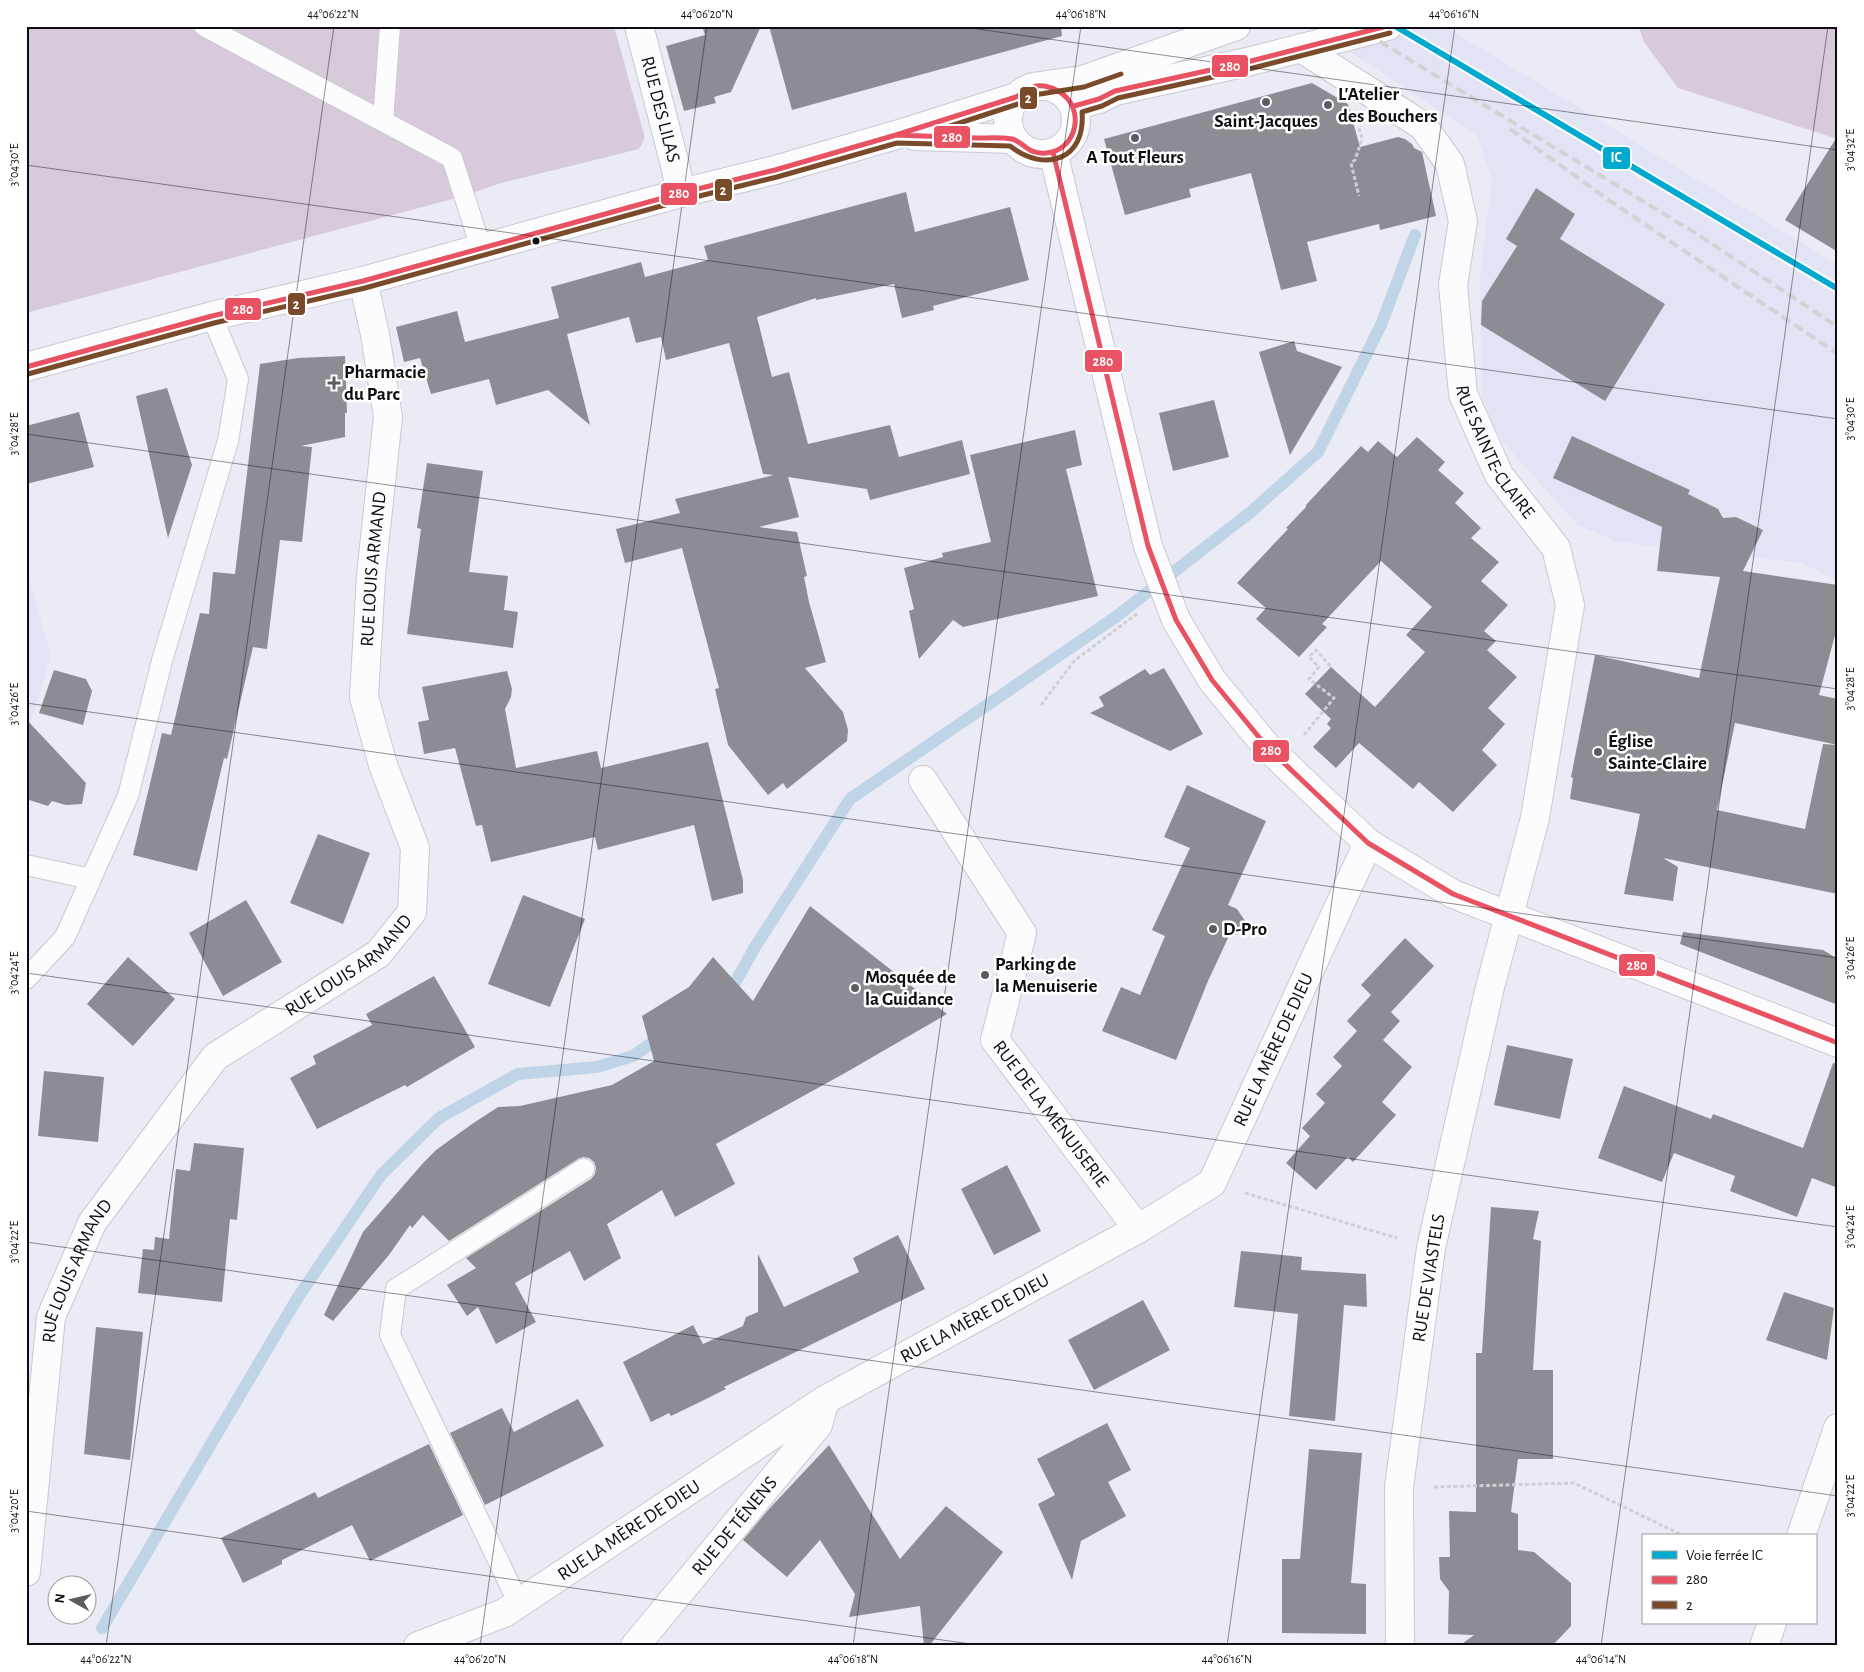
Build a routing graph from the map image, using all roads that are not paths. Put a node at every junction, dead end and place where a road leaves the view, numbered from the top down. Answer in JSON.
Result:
{"nodes":[{"id":1,"x":204,"y":26,"type":"edge"},
{"id":2,"x":390,"y":26,"type":"edge"},
{"id":3,"x":638,"y":26,"type":"edge"},
{"id":4,"x":1236,"y":26,"type":"edge"},
{"id":5,"x":1388,"y":26,"type":"edge"},
{"id":6,"x":1301,"y":48,"type":"junction"},
{"id":7,"x":1046,"y":85,"type":"junction"},
{"id":8,"x":1016,"y":97,"type":"junction"},
{"id":9,"x":1074,"y":106,"type":"junction"},
{"id":10,"x":383,"y":122,"type":"junction"},
{"id":11,"x":896,"y":135,"type":"junction"},
{"id":12,"x":1013,"y":139,"type":"junction"},
{"id":13,"x":1053,"y":152,"type":"junction"},
{"id":14,"x":681,"y":194,"type":"junction"},
{"id":15,"x":481,"y":248,"type":"junction"},
{"id":16,"x":363,"y":281,"type":"junction"},
{"id":17,"x":212,"y":316,"type":"junction"},
{"id":18,"x":26,"y":367,"type":"edge"},
{"id":19,"x":923,"y":780,"type":"dead end"},
{"id":20,"x":1368,"y":843,"type":"junction"},
{"id":21,"x":26,"y":865,"type":"edge"},
{"id":22,"x":91,"y":879,"type":"junction"},
{"id":23,"x":1509,"y":916,"type":"junction"},
{"id":24,"x":26,"y":979,"type":"edge"},
{"id":25,"x":1838,"y":1042,"type":"edge"},
{"id":26,"x":584,"y":1169,"type":"dead end"},
{"id":27,"x":1138,"y":1229,"type":"junction"},
{"id":28,"x":824,"y":1400,"type":"junction"},
{"id":29,"x":1838,"y":1428,"type":"edge"},
{"id":30,"x":1802,"y":1534,"type":"edge"},
{"id":31,"x":26,"y":1572,"type":"edge"},
{"id":32,"x":519,"y":1604,"type":"junction"},
{"id":33,"x":1772,"y":1624,"type":"edge"},
{"id":34,"x":418,"y":1646,"type":"edge"},
{"id":35,"x":635,"y":1646,"type":"edge"},
{"id":36,"x":1400,"y":1646,"type":"edge"},
{"id":37,"x":1764,"y":1646,"type":"edge"}],
"edges":[{"from":1,"to":10,"type":"lane"},
{"from":2,"to":10,"type":"lane"},
{"from":3,"to":14,"type":"street","name":"RUE DES LILAS"},
{"from":4,"to":7,"type":"street"},
{"from":5,"to":6,"type":"street"},
{"from":6,"to":9,"type":"street"},
{"from":6,"to":23,"type":"street","name":"RUE SAINTE-CLAIRE"},
{"from":7,"to":8,"type":"street"},
{"from":7,"to":9,"type":"street"},
{"from":8,"to":11,"type":"street"},
{"from":8,"to":12,"type":"street"},
{"from":9,"to":13,"type":"street"},
{"from":10,"to":15,"type":"lane"},
{"from":11,"to":12,"type":"street"},
{"from":11,"to":14,"type":"street"},
{"from":12,"to":13,"type":"street"},
{"from":13,"to":20,"type":"street"},
{"from":14,"to":15,"type":"street"},
{"from":15,"to":16,"type":"street"},
{"from":16,"to":17,"type":"street"},
{"from":16,"to":31,"type":"street","name":"RUE LOUIS ARMAND"},
{"from":17,"to":18,"type":"street"},
{"from":17,"to":22,"type":"lane"},
{"from":19,"to":27,"type":"street","name":"RUE DE LA MENUISERIE"},
{"from":20,"to":23,"type":"street"},
{"from":20,"to":27,"type":"street","name":"RUE LA MÈRE DE DIEU"},
{"from":21,"to":22,"type":"lane"},
{"from":22,"to":24,"type":"lane"},
{"from":23,"to":25,"type":"street"},
{"from":23,"to":36,"type":"street","name":"RUE DE VIASTELS"},
{"from":26,"to":32,"type":"lane"},
{"from":27,"to":28,"type":"street","name":"RUE LA MÈRE DE DIEU"},
{"from":28,"to":32,"type":"street","name":"RUE LA MÈRE DE DIEU"},
{"from":28,"to":35,"type":"street","name":"RUE DE TÉNENS"},
{"from":29,"to":30,"type":"street"},
{"from":32,"to":34,"type":"street","name":"RUE LA MÈRE DE DIEU"},
{"from":33,"to":37,"type":"street"}]}
